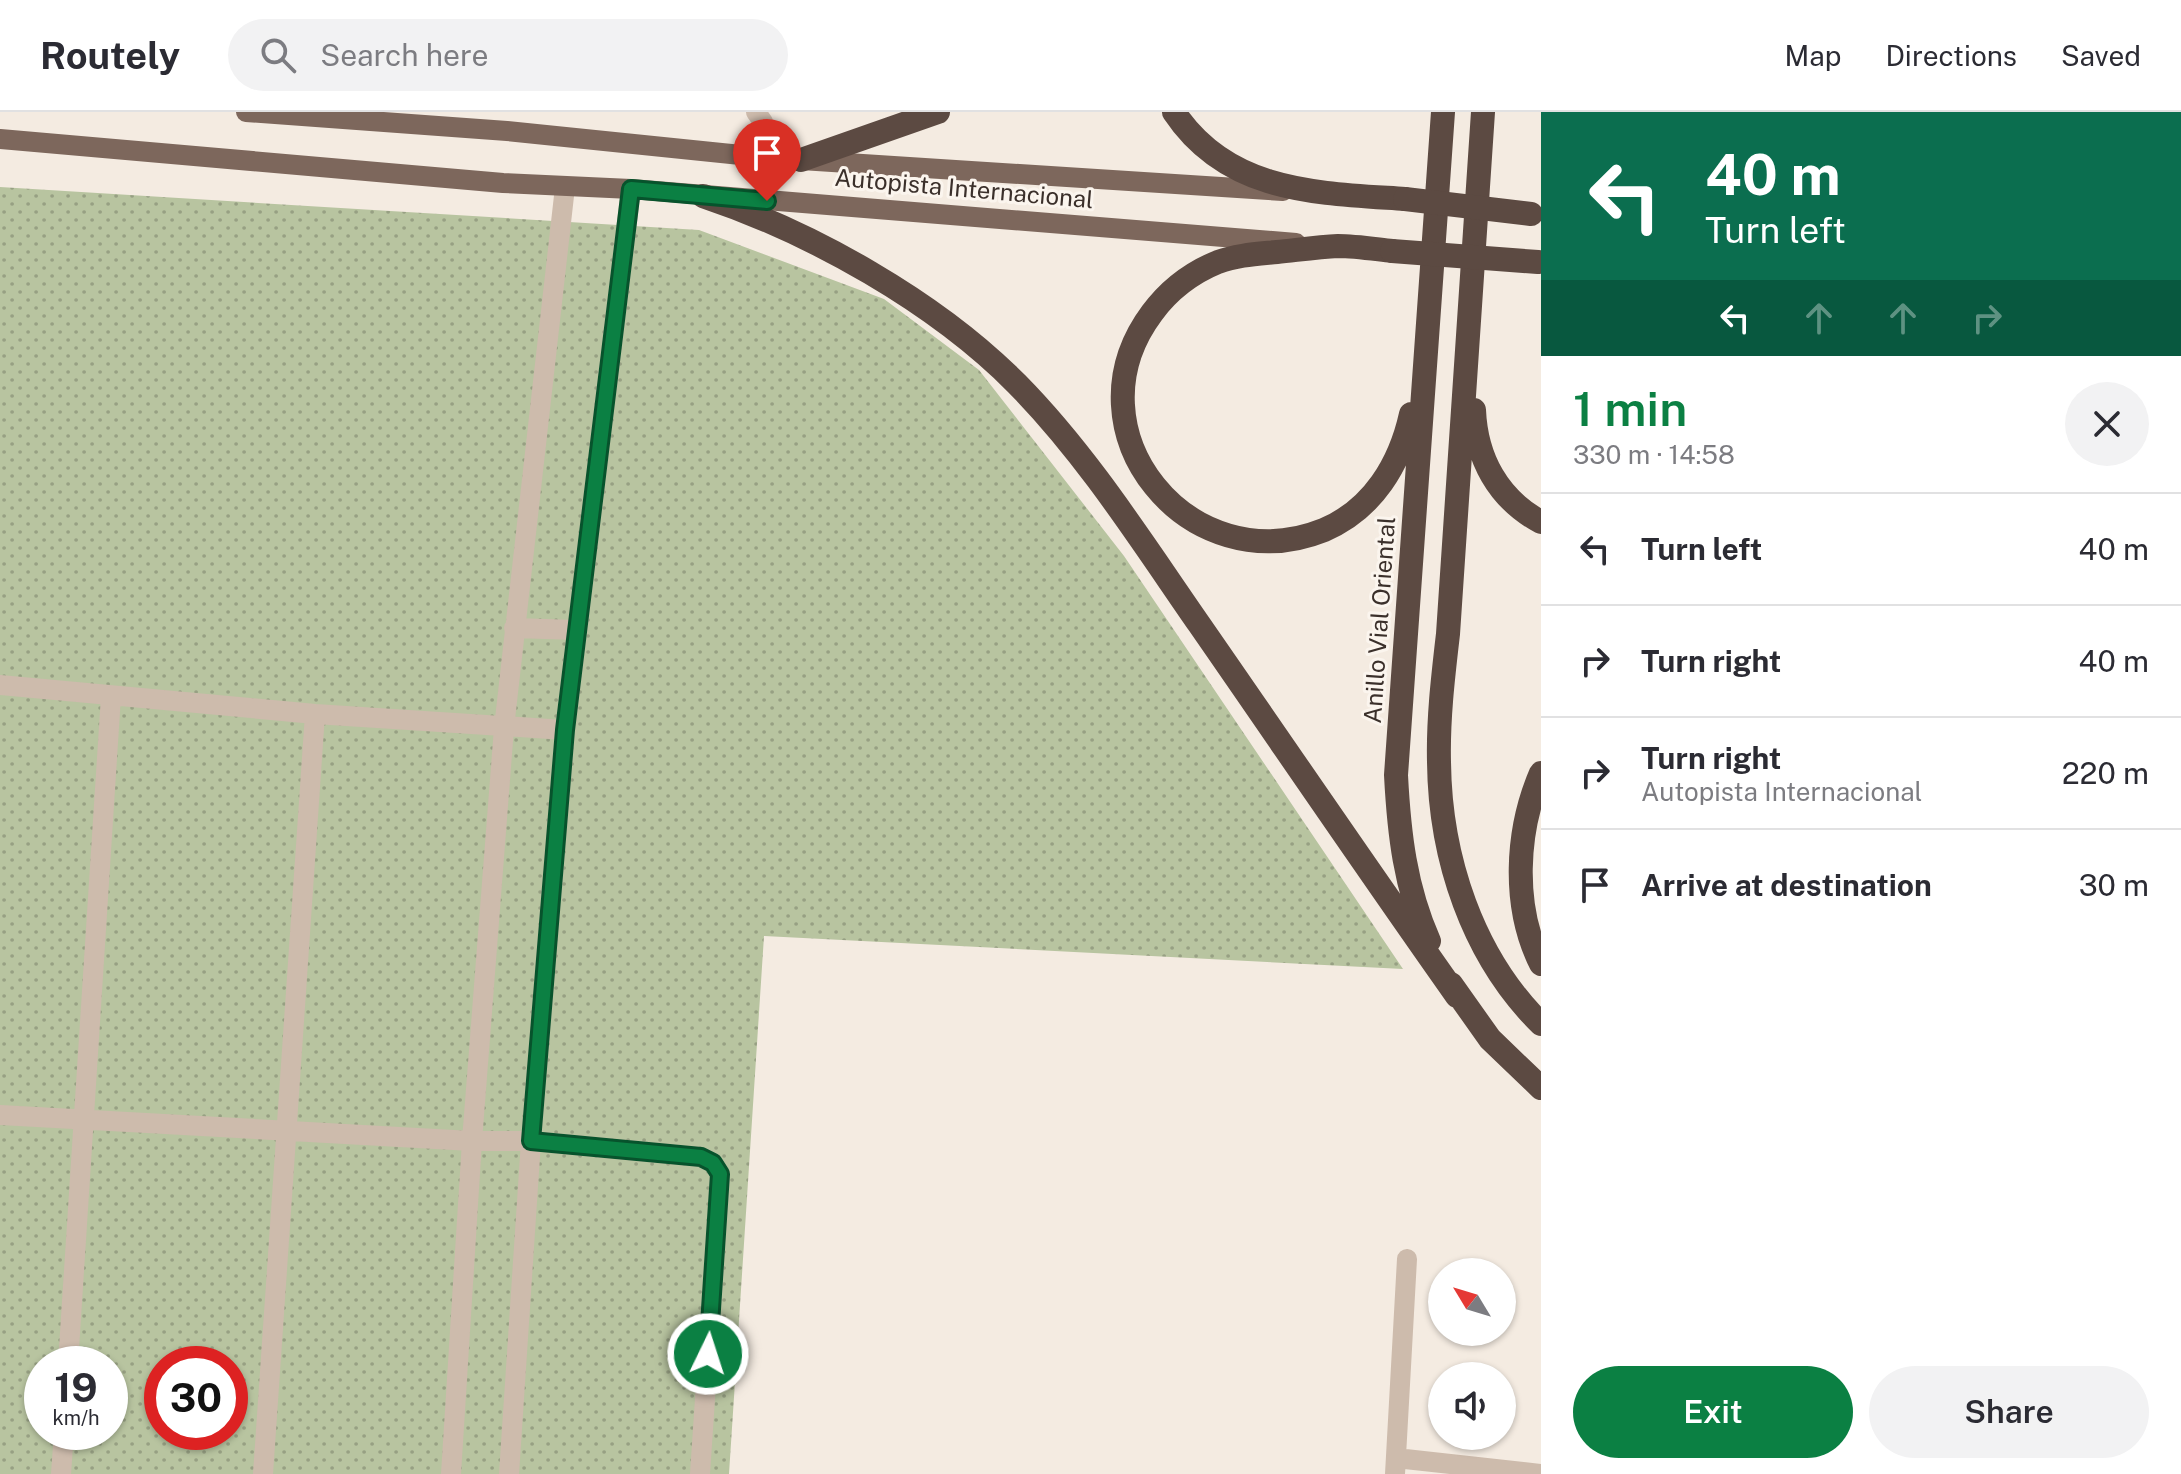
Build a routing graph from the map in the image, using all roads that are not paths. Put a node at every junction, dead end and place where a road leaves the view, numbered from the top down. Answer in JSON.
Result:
{"nodes":[{"id":1,"x":246,"y":112,"type":"edge"},
{"id":2,"x":756,"y":112,"type":"edge"},
{"id":3,"x":938,"y":112,"type":"edge"},
{"id":4,"x":1174,"y":112,"type":"edge"},
{"id":5,"x":1443,"y":112,"type":"edge"},
{"id":6,"x":1483,"y":112,"type":"edge"},
{"id":7,"x":353,"y":116,"type":"edge"},
{"id":8,"x":0,"y":139,"type":"edge"},
{"id":9,"x":770,"y":158,"type":"junction"},
{"id":10,"x":801,"y":160,"type":"junction"},
{"id":11,"x":565,"y":187,"type":"junction"},
{"id":12,"x":631,"y":189,"type":"junction"},
{"id":13,"x":1347,"y":195,"type":"junction"},
{"id":14,"x":703,"y":196,"type":"junction"},
{"id":15,"x":1536,"y":213,"type":"edge"},
{"id":16,"x":1340,"y":246,"type":"junction"},
{"id":17,"x":1540,"y":262,"type":"edge"},
{"id":18,"x":1427,"y":338,"type":"junction"},
{"id":19,"x":1467,"y":342,"type":"junction"},
{"id":20,"x":1541,"y":522,"type":"edge"},
{"id":21,"x":514,"y":628,"type":"junction"},
{"id":22,"x":577,"y":630,"type":"junction"},
{"id":23,"x":0,"y":685,"type":"edge"},
{"id":24,"x":111,"y":696,"type":"junction"},
{"id":25,"x":315,"y":714,"type":"junction"},
{"id":26,"x":504,"y":728,"type":"junction"},
{"id":27,"x":565,"y":730,"type":"junction"},
{"id":28,"x":1541,"y":773,"type":"edge"},
{"id":29,"x":1541,"y":964,"type":"edge"},
{"id":30,"x":1457,"y":996,"type":"junction"},
{"id":31,"x":1541,"y":1024,"type":"edge"},
{"id":32,"x":1541,"y":1088,"type":"edge"},
{"id":33,"x":0,"y":1115,"type":"edge"},
{"id":34,"x":84,"y":1119,"type":"junction"},
{"id":35,"x":284,"y":1132,"type":"junction"},
{"id":36,"x":472,"y":1141,"type":"junction"},
{"id":37,"x":531,"y":1141,"type":"junction"},
{"id":38,"x":1407,"y":1259,"type":"dead end"},
{"id":39,"x":69,"y":1346,"type":"edge"},
{"id":40,"x":63,"y":1450,"type":"edge"},
{"id":41,"x":1396,"y":1466,"type":"edge"},
{"id":42,"x":61,"y":1474,"type":"edge"},
{"id":43,"x":263,"y":1474,"type":"edge"},
{"id":44,"x":451,"y":1474,"type":"edge"},
{"id":45,"x":509,"y":1474,"type":"edge"},
{"id":46,"x":700,"y":1474,"type":"edge"},
{"id":47,"x":1541,"y":1474,"type":"edge"}],
"edges":[{"from":1,"to":7,"type":"main road","name":"Autopista Internacional"},
{"from":2,"to":9,"type":"street"},
{"from":3,"to":10,"type":"highway"},
{"from":4,"to":13,"type":"highway"},
{"from":5,"to":18,"type":"highway","name":"Anillo Vial Oriental"},
{"from":6,"to":19,"type":"highway"},
{"from":7,"to":9,"type":"main road","name":"Autopista Internacional"},
{"from":8,"to":11,"type":"main road","name":"Autopista Internacional"},
{"from":9,"to":10,"type":"main road","name":"Autopista Internacional"},
{"from":10,"to":13,"type":"main road","name":"Autopista Internacional"},
{"from":11,"to":12,"type":"main road","name":"Autopista Internacional"},
{"from":11,"to":21,"type":"street"},
{"from":12,"to":14,"type":"main road","name":"Autopista Internacional"},
{"from":12,"to":22,"type":"street"},
{"from":13,"to":15,"type":"highway","name":"Autopista Internacional","bridge":true},
{"from":14,"to":16,"type":"main road","name":"Autopista Internacional"},
{"from":14,"to":30,"type":"highway"},
{"from":16,"to":17,"type":"highway","name":"Autopista Internacional","bridge":true},
{"from":16,"to":18,"type":"highway"},
{"from":18,"to":30,"type":"highway","name":"Anillo Vial Oriental"},
{"from":19,"to":20,"type":"highway"},
{"from":19,"to":31,"type":"highway"},
{"from":21,"to":22,"type":"street"},
{"from":21,"to":26,"type":"street"},
{"from":22,"to":27,"type":"street"},
{"from":23,"to":24,"type":"street"},
{"from":24,"to":25,"type":"street"},
{"from":24,"to":34,"type":"street"},
{"from":25,"to":26,"type":"street"},
{"from":25,"to":35,"type":"street"},
{"from":26,"to":27,"type":"street"},
{"from":26,"to":36,"type":"street"},
{"from":27,"to":37,"type":"street"},
{"from":28,"to":29,"type":"highway"},
{"from":30,"to":32,"type":"highway","name":"Anillo Vial Oriental"},
{"from":33,"to":34,"type":"street"},
{"from":34,"to":35,"type":"street"},
{"from":34,"to":39,"type":"street"},
{"from":35,"to":36,"type":"street"},
{"from":35,"to":43,"type":"street"},
{"from":36,"to":37,"type":"street"},
{"from":36,"to":44,"type":"street"},
{"from":37,"to":45,"type":"street"},
{"from":37,"to":46,"type":"street"},
{"from":38,"to":41,"type":"street"},
{"from":40,"to":42,"type":"street"},
{"from":41,"to":47,"type":"street"}]}
